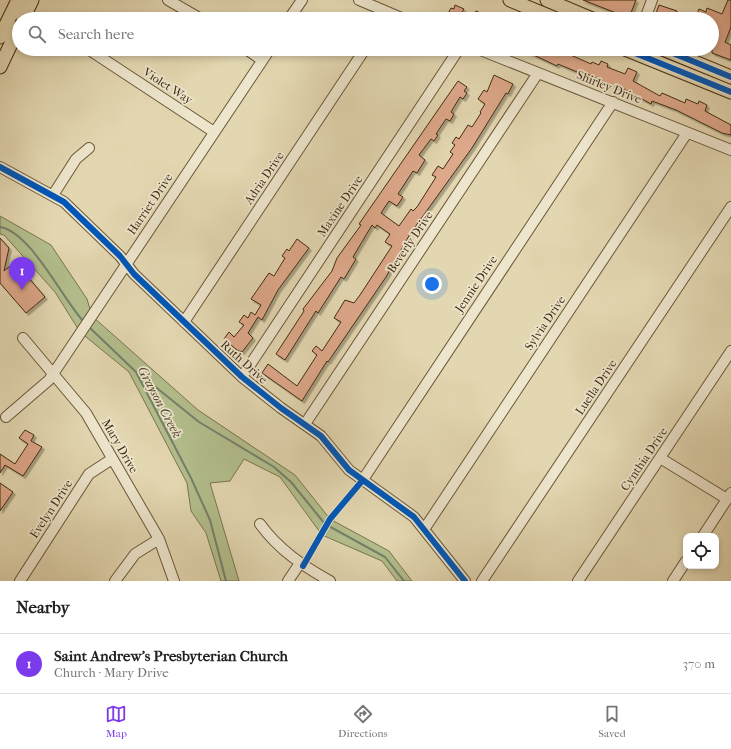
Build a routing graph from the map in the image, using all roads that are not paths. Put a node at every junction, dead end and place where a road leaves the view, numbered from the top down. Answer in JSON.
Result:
{"nodes":[{"id":1,"x":18,"y":0,"type":"edge"},
{"id":2,"x":32,"y":0,"type":"edge"},
{"id":3,"x":168,"y":0,"type":"edge"},
{"id":4,"x":302,"y":0,"type":"edge"},
{"id":5,"x":359,"y":0,"type":"edge"},
{"id":6,"x":510,"y":0,"type":"edge"},
{"id":7,"x":652,"y":0,"type":"edge"},
{"id":8,"x":543,"y":4,"type":"edge"},
{"id":9,"x":12,"y":12,"type":"edge"},
{"id":10,"x":12,"y":12,"type":"edge"},
{"id":11,"x":27,"y":12,"type":"edge"},
{"id":12,"x":189,"y":12,"type":"edge"},
{"id":13,"x":294,"y":12,"type":"edge"},
{"id":14,"x":380,"y":12,"type":"edge"},
{"id":15,"x":550,"y":12,"type":"edge"},
{"id":16,"x":569,"y":12,"type":"edge"},
{"id":17,"x":647,"y":12,"type":"edge"},
{"id":18,"x":0,"y":37,"type":"edge"},
{"id":19,"x":12,"y":42,"type":"edge"},
{"id":20,"x":99,"y":56,"type":"edge"},
{"id":21,"x":256,"y":56,"type":"edge"},
{"id":22,"x":265,"y":56,"type":"edge"},
{"id":23,"x":360,"y":56,"type":"edge"},
{"id":24,"x":454,"y":56,"type":"edge"},
{"id":25,"x":496,"y":56,"type":"edge"},
{"id":26,"x":644,"y":56,"type":"edge"},
{"id":27,"x":681,"y":56,"type":"edge"},
{"id":28,"x":262,"y":60,"type":"junction"},
{"id":29,"x":0,"y":67,"type":"edge"},
{"id":30,"x":538,"y":73,"type":"junction"},
{"id":31,"x":731,"y":77,"type":"edge"},
{"id":32,"x":731,"y":92,"type":"edge"},
{"id":33,"x":613,"y":102,"type":"junction"},
{"id":34,"x":214,"y":132,"type":"junction"},
{"id":35,"x":687,"y":133,"type":"junction"},
{"id":36,"x":89,"y":148,"type":"dead end"},
{"id":37,"x":731,"y":150,"type":"edge"},
{"id":38,"x":0,"y":167,"type":"edge"},
{"id":39,"x":52,"y":195,"type":"junction"},
{"id":40,"x":731,"y":207,"type":"edge"},
{"id":41,"x":126,"y":264,"type":"junction"},
{"id":42,"x":184,"y":322,"type":"junction"},
{"id":43,"x":24,"y":338,"type":"dead end"},
{"id":44,"x":731,"y":351,"type":"edge"},
{"id":45,"x":54,"y":373,"type":"junction"},
{"id":46,"x":242,"y":377,"type":"junction"},
{"id":47,"x":6,"y":417,"type":"dead end"},
{"id":48,"x":305,"y":424,"type":"junction"},
{"id":49,"x":660,"y":458,"type":"junction"},
{"id":50,"x":112,"y":459,"type":"junction"},
{"id":51,"x":362,"y":481,"type":"junction"},
{"id":52,"x":729,"y":496,"type":"edge"},
{"id":53,"x":260,"y":524,"type":"dead end"},
{"id":54,"x":424,"y":528,"type":"junction"},
{"id":55,"x":705,"y":533,"type":"edge"},
{"id":56,"x":159,"y":538,"type":"junction"},
{"id":57,"x":300,"y":563,"type":"junction"},
{"id":58,"x":683,"y":566,"type":"edge"},
{"id":59,"x":20,"y":581,"type":"edge"},
{"id":60,"x":115,"y":581,"type":"edge"},
{"id":61,"x":174,"y":581,"type":"edge"},
{"id":62,"x":288,"y":581,"type":"edge"},
{"id":63,"x":330,"y":581,"type":"edge"},
{"id":64,"x":465,"y":581,"type":"edge"},
{"id":65,"x":482,"y":581,"type":"edge"},
{"id":66,"x":578,"y":581,"type":"edge"},
{"id":67,"x":673,"y":581,"type":"edge"}],
"edges":[{"from":1,"to":9,"type":"main road"},
{"from":2,"to":11,"type":"main road"},
{"from":3,"to":12,"type":"street"},
{"from":4,"to":13,"type":"street"},
{"from":5,"to":14,"type":"street"},
{"from":6,"to":8,"type":"main road"},
{"from":7,"to":17,"type":"street"},
{"from":8,"to":15,"type":"main road"},
{"from":8,"to":16,"type":"main road"},
{"from":10,"to":18,"type":"main road"},
{"from":19,"to":29,"type":"main road"},
{"from":20,"to":34,"type":"street","name":"Violet Way"},
{"from":21,"to":28,"type":"street"},
{"from":22,"to":28,"type":"street","name":"Harriet Drive"},
{"from":23,"to":42,"type":"street","name":"Adria Drive"},
{"from":24,"to":46,"type":"street","name":"Maxine Drive"},
{"from":25,"to":30,"type":"street","name":"Shirley Drive"},
{"from":26,"to":32,"type":"main road"},
{"from":27,"to":31,"type":"main road"},
{"from":28,"to":34,"type":"street","name":"Harriet Drive"},
{"from":30,"to":33,"type":"street","name":"Shirley Drive"},
{"from":30,"to":48,"type":"street","name":"Beverly Drive"},
{"from":33,"to":35,"type":"street","name":"Shirley Drive"},
{"from":33,"to":51,"type":"street","name":"Jennie Drive"},
{"from":34,"to":41,"type":"street","name":"Harriet Drive"},
{"from":35,"to":37,"type":"street","name":"Shirley Drive"},
{"from":35,"to":54,"type":"street","name":"Sylvia Drive"},
{"from":36,"to":39,"type":"street"},
{"from":38,"to":39,"type":"street","name":"Ruth Drive"},
{"from":39,"to":41,"type":"street","name":"Ruth Drive"},
{"from":40,"to":65,"type":"street","name":"Luella Drive"},
{"from":41,"to":42,"type":"street","name":"Ruth Drive"},
{"from":41,"to":45,"type":"street","name":"Harriet Drive"},
{"from":42,"to":46,"type":"street","name":"Ruth Drive"},
{"from":43,"to":45,"type":"street","name":"Mary Drive"},
{"from":44,"to":49,"type":"street","name":"Cynthia Drive"},
{"from":45,"to":47,"type":"street","name":"Harriet Drive"},
{"from":45,"to":50,"type":"street","name":"Mary Drive"},
{"from":46,"to":48,"type":"street","name":"Ruth Drive"},
{"from":48,"to":51,"type":"street","name":"Ruth Drive"},
{"from":49,"to":52,"type":"street"},
{"from":49,"to":66,"type":"street","name":"Cynthia Drive"},
{"from":50,"to":56,"type":"street","name":"Mary Drive"},
{"from":50,"to":59,"type":"street","name":"Evelyn Drive"},
{"from":51,"to":54,"type":"street","name":"Ruth Drive"},
{"from":52,"to":55,"type":"street"},
{"from":53,"to":57,"type":"street"},
{"from":54,"to":64,"type":"street","name":"Ruth Drive"},
{"from":56,"to":60,"type":"street"},
{"from":56,"to":61,"type":"street","name":"Mary Drive"},
{"from":57,"to":62,"type":"street"},
{"from":57,"to":63,"type":"street"},
{"from":58,"to":67,"type":"street"}]}
